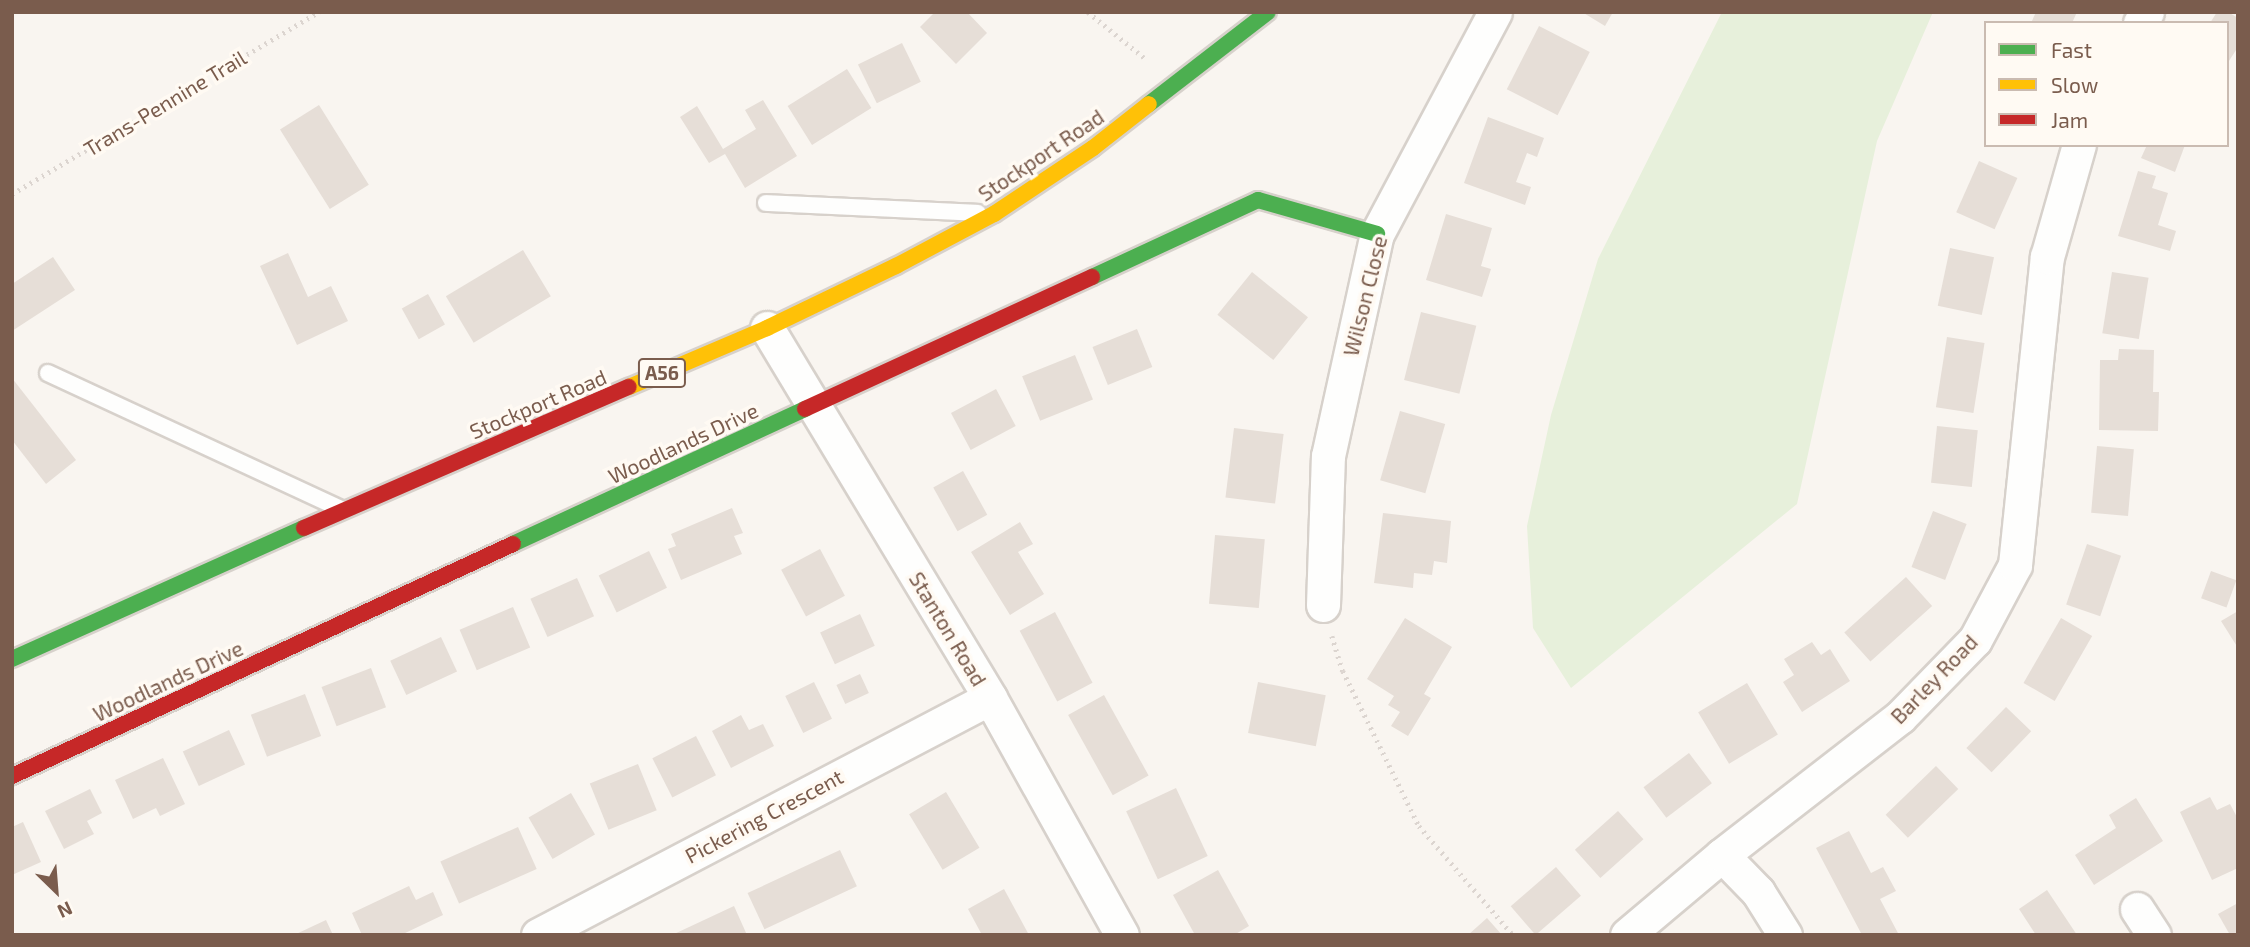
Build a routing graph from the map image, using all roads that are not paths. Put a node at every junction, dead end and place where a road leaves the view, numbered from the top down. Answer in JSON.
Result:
{"nodes":[{"id":1,"x":1268,"y":12,"type":"edge"},
{"id":2,"x":1494,"y":12,"type":"edge"},
{"id":3,"x":2078,"y":147,"type":"edge"},
{"id":4,"x":766,"y":203,"type":"dead end"},
{"id":5,"x":995,"y":214,"type":"junction"},
{"id":6,"x":1377,"y":234,"type":"junction"},
{"id":7,"x":767,"y":328,"type":"junction"},
{"id":8,"x":48,"y":373,"type":"dead end"},
{"id":9,"x":813,"y":407,"type":"junction"},
{"id":10,"x":344,"y":510,"type":"junction"},
{"id":11,"x":1323,"y":605,"type":"road end"},
{"id":12,"x":12,"y":659,"type":"edge"},
{"id":13,"x":990,"y":698,"type":"junction"},
{"id":14,"x":12,"y":776,"type":"edge"},
{"id":15,"x":1722,"y":855,"type":"junction"},
{"id":16,"x":538,"y":935,"type":"edge"},
{"id":17,"x":1122,"y":935,"type":"edge"},
{"id":18,"x":1627,"y":935,"type":"edge"},
{"id":19,"x":1785,"y":935,"type":"edge"}],
"edges":[{"from":1,"to":5,"type":"street","name":"Stockport Road","number":"A56"},
{"from":2,"to":6,"type":"street","name":"Wilson Close"},
{"from":3,"to":15,"type":"street","name":"Barley Road"},
{"from":4,"to":5,"type":"lane"},
{"from":5,"to":7,"type":"street","name":"Stockport Road","number":"A56"},
{"from":6,"to":9,"type":"street","name":"Woodlands Drive"},
{"from":6,"to":11,"type":"street","name":"Wilson Close"},
{"from":7,"to":9,"type":"street","name":"Stanton Road"},
{"from":7,"to":10,"type":"street","name":"Stockport Road","number":"A56"},
{"from":8,"to":10,"type":"lane"},
{"from":9,"to":13,"type":"street","name":"Stanton Road"},
{"from":9,"to":14,"type":"street","name":"Woodlands Drive"},
{"from":10,"to":12,"type":"street","name":"Stockport Road","number":"A56"},
{"from":13,"to":16,"type":"street","name":"Pickering Crescent"},
{"from":13,"to":17,"type":"street","name":"Stanton Road"},
{"from":15,"to":18,"type":"street","name":"Barley Road"},
{"from":15,"to":19,"type":"street"}]}
